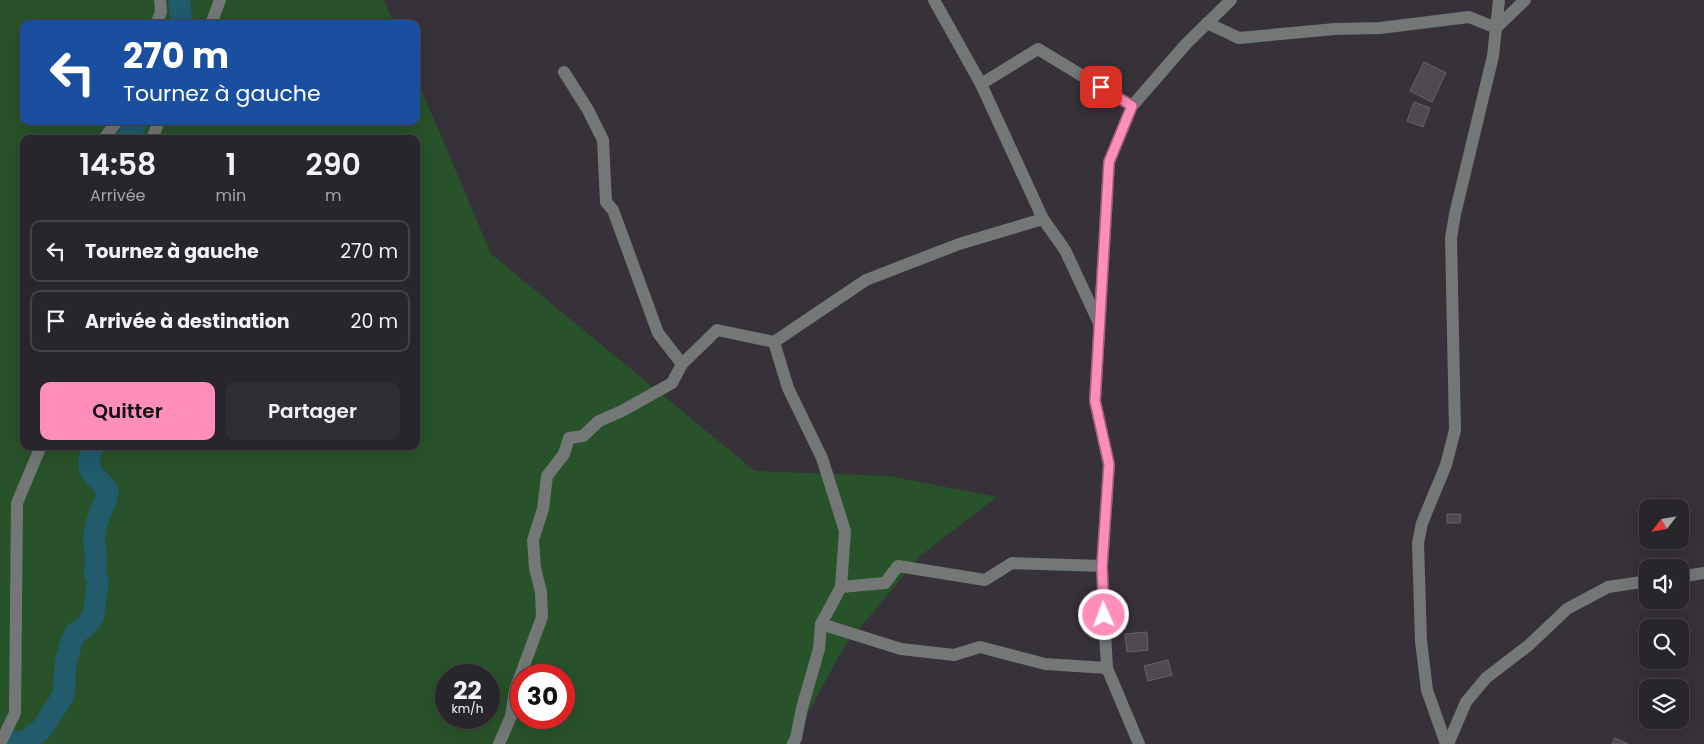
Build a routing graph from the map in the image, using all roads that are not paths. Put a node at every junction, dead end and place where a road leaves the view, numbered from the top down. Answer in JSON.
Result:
{"nodes":[{"id":1,"x":160,"y":0,"type":"edge"},
{"id":2,"x":220,"y":0,"type":"edge"},
{"id":3,"x":934,"y":0,"type":"edge"},
{"id":4,"x":1231,"y":0,"type":"edge"},
{"id":5,"x":1499,"y":0,"type":"edge"},
{"id":6,"x":1525,"y":0,"type":"edge"},
{"id":7,"x":158,"y":20,"type":"edge"},
{"id":8,"x":212,"y":20,"type":"edge"},
{"id":9,"x":1207,"y":23,"type":"junction"},
{"id":10,"x":1496,"y":28,"type":"junction"},
{"id":11,"x":564,"y":72,"type":"dead end"},
{"id":12,"x":981,"y":84,"type":"junction"},
{"id":13,"x":1132,"y":106,"type":"junction"},
{"id":14,"x":1043,"y":220,"type":"junction"},
{"id":15,"x":1100,"y":325,"type":"junction"},
{"id":16,"x":774,"y":342,"type":"junction"},
{"id":17,"x":682,"y":364,"type":"junction"},
{"id":18,"x":39,"y":450,"type":"edge"},
{"id":19,"x":1102,"y":566,"type":"junction"},
{"id":20,"x":1704,"y":573,"type":"edge"},
{"id":21,"x":1689,"y":576,"type":"edge"},
{"id":22,"x":1639,"y":583,"type":"edge"},
{"id":23,"x":841,"y":587,"type":"junction"},
{"id":24,"x":821,"y":624,"type":"junction"},
{"id":25,"x":1107,"y":668,"type":"junction"},
{"id":26,"x":0,"y":744,"type":"edge"},
{"id":27,"x":499,"y":744,"type":"edge"},
{"id":28,"x":793,"y":744,"type":"edge"},
{"id":29,"x":1139,"y":744,"type":"edge"},
{"id":30,"x":1447,"y":744,"type":"edge"}],
"edges":[{"from":1,"to":7,"type":"street"},
{"from":2,"to":8,"type":"street"},
{"from":3,"to":12,"type":"street"},
{"from":4,"to":9,"type":"street"},
{"from":5,"to":10,"type":"street"},
{"from":6,"to":10,"type":"street"},
{"from":9,"to":10,"type":"street"},
{"from":9,"to":13,"type":"street"},
{"from":10,"to":30,"type":"street"},
{"from":11,"to":17,"type":"street"},
{"from":12,"to":13,"type":"street"},
{"from":12,"to":14,"type":"street"},
{"from":13,"to":15,"type":"street"},
{"from":14,"to":15,"type":"street"},
{"from":14,"to":16,"type":"street"},
{"from":15,"to":19,"type":"street"},
{"from":16,"to":17,"type":"street"},
{"from":16,"to":23,"type":"street"},
{"from":17,"to":27,"type":"street"},
{"from":18,"to":26,"type":"street"},
{"from":19,"to":23,"type":"street"},
{"from":19,"to":25,"type":"street"},
{"from":20,"to":21,"type":"street"},
{"from":22,"to":30,"type":"street"},
{"from":23,"to":24,"type":"street"},
{"from":24,"to":25,"type":"street"},
{"from":24,"to":28,"type":"street"},
{"from":25,"to":29,"type":"street"}]}
